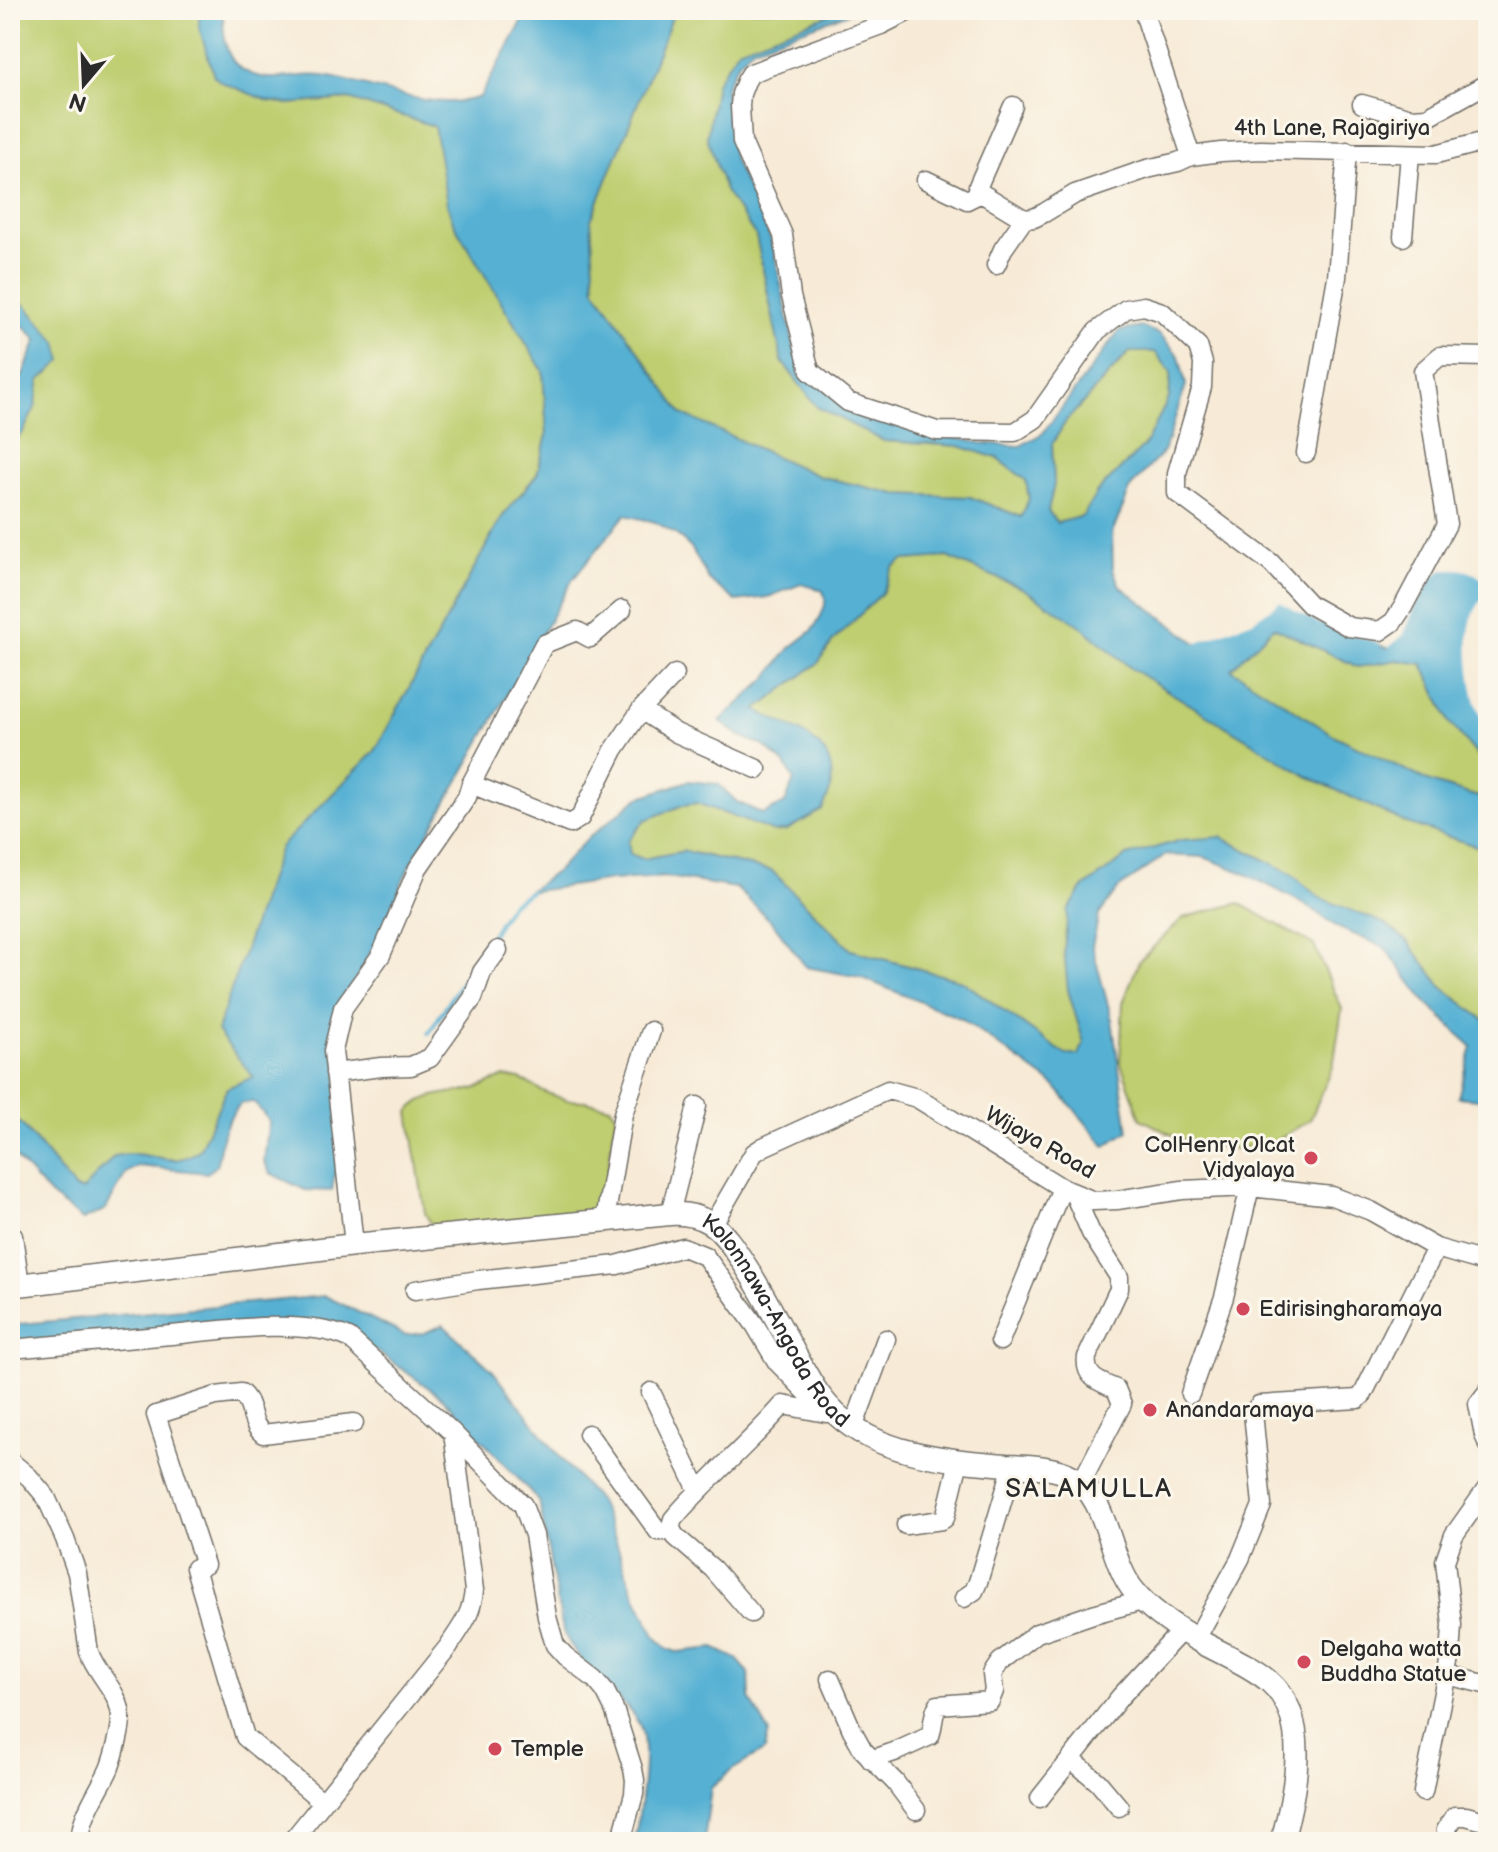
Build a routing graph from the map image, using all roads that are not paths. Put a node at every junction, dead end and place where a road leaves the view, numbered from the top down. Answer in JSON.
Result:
{"nodes":[{"id":1,"x":911,"y":10,"type":"edge"},
{"id":2,"x":1143,"y":10,"type":"edge"},
{"id":3,"x":1488,"y":83,"type":"edge"},
{"id":4,"x":1362,"y":104,"type":"dead end"},
{"id":5,"x":1013,"y":106,"type":"dead end"},
{"id":6,"x":1487,"y":140,"type":"edge"},
{"id":7,"x":1347,"y":151,"type":"junction"},
{"id":8,"x":1410,"y":154,"type":"junction"},
{"id":9,"x":1191,"y":156,"type":"junction"},
{"id":10,"x":926,"y":180,"type":"dead end"},
{"id":11,"x":981,"y":193,"type":"junction"},
{"id":12,"x":1024,"y":219,"type":"junction"},
{"id":13,"x":1403,"y":237,"type":"dead end"},
{"id":14,"x":996,"y":265,"type":"dead end"},
{"id":15,"x":1488,"y":357,"type":"edge"},
{"id":16,"x":1306,"y":453,"type":"dead end"},
{"id":17,"x":622,"y":610,"type":"dead end"},
{"id":18,"x":675,"y":674,"type":"dead end"},
{"id":19,"x":641,"y":710,"type":"junction"},
{"id":20,"x":757,"y":769,"type":"dead end"},
{"id":21,"x":471,"y":784,"type":"junction"},
{"id":22,"x":498,"y":950,"type":"dead end"},
{"id":23,"x":651,"y":1031,"type":"dead end"},
{"id":24,"x":335,"y":1073,"type":"junction"},
{"id":25,"x":697,"y":1106,"type":"dead end"},
{"id":26,"x":1250,"y":1187,"type":"junction"},
{"id":27,"x":1068,"y":1191,"type":"junction"},
{"id":28,"x":670,"y":1214,"type":"junction"},
{"id":29,"x":605,"y":1220,"type":"junction"},
{"id":30,"x":713,"y":1224,"type":"junction"},
{"id":31,"x":10,"y":1232,"type":"edge"},
{"id":32,"x":354,"y":1245,"type":"junction"},
{"id":33,"x":1436,"y":1248,"type":"junction"},
{"id":34,"x":1488,"y":1263,"type":"edge"},
{"id":35,"x":15,"y":1285,"type":"edge"},
{"id":36,"x":415,"y":1290,"type":"dead end"},
{"id":37,"x":886,"y":1339,"type":"dead end"},
{"id":38,"x":1000,"y":1341,"type":"dead end"},
{"id":39,"x":10,"y":1349,"type":"edge"},
{"id":40,"x":1488,"y":1391,"type":"edge"},
{"id":41,"x":651,"y":1392,"type":"dead end"},
{"id":42,"x":1190,"y":1394,"type":"dead end"},
{"id":43,"x":840,"y":1419,"type":"junction"},
{"id":44,"x":354,"y":1423,"type":"dead end"},
{"id":45,"x":453,"y":1433,"type":"junction"},
{"id":46,"x":588,"y":1434,"type":"dead end"},
{"id":47,"x":1488,"y":1444,"type":"edge"},
{"id":48,"x":10,"y":1461,"type":"edge"},
{"id":49,"x":959,"y":1461,"type":"junction"},
{"id":50,"x":1013,"y":1465,"type":"junction"},
{"id":51,"x":1081,"y":1483,"type":"junction"},
{"id":52,"x":1488,"y":1487,"type":"edge"},
{"id":53,"x":698,"y":1490,"type":"junction"},
{"id":54,"x":906,"y":1525,"type":"dead end"},
{"id":55,"x":671,"y":1531,"type":"junction"},
{"id":56,"x":964,"y":1598,"type":"dead end"},
{"id":57,"x":1142,"y":1601,"type":"junction"},
{"id":58,"x":751,"y":1613,"type":"dead end"},
{"id":59,"x":1189,"y":1635,"type":"junction"},
{"id":60,"x":1447,"y":1675,"type":"junction"},
{"id":61,"x":830,"y":1679,"type":"dead end"},
{"id":62,"x":1488,"y":1685,"type":"edge"},
{"id":63,"x":1071,"y":1759,"type":"junction"},
{"id":64,"x":871,"y":1760,"type":"junction"},
{"id":65,"x":1423,"y":1792,"type":"dead end"},
{"id":66,"x":1040,"y":1798,"type":"dead end"},
{"id":67,"x":323,"y":1802,"type":"junction"},
{"id":68,"x":1119,"y":1807,"type":"dead end"},
{"id":69,"x":916,"y":1810,"type":"dead end"},
{"id":70,"x":1487,"y":1815,"type":"edge"},
{"id":71,"x":1446,"y":1830,"type":"dead end"},
{"id":72,"x":81,"y":1842,"type":"edge"},
{"id":73,"x":291,"y":1842,"type":"edge"},
{"id":74,"x":621,"y":1842,"type":"edge"},
{"id":75,"x":1282,"y":1842,"type":"edge"}],
"edges":[{"from":1,"to":15,"type":"street"},
{"from":2,"to":9,"type":"street"},
{"from":3,"to":4,"type":"street"},
{"from":5,"to":11,"type":"street"},
{"from":6,"to":8,"type":"street","name":"4th Lane, Rajagiriya"},
{"from":7,"to":8,"type":"street","name":"4th Lane, Rajagiriya"},
{"from":7,"to":9,"type":"street","name":"4th Lane, Rajagiriya"},
{"from":7,"to":16,"type":"street"},
{"from":8,"to":13,"type":"street"},
{"from":9,"to":12,"type":"street","name":"4th Lane, Rajagiriya"},
{"from":10,"to":11,"type":"street"},
{"from":11,"to":12,"type":"street"},
{"from":12,"to":14,"type":"street"},
{"from":17,"to":21,"type":"street"},
{"from":18,"to":19,"type":"street"},
{"from":19,"to":20,"type":"street"},
{"from":19,"to":21,"type":"street"},
{"from":21,"to":24,"type":"street"},
{"from":22,"to":24,"type":"street"},
{"from":23,"to":29,"type":"street"},
{"from":24,"to":32,"type":"street"},
{"from":25,"to":28,"type":"street"},
{"from":26,"to":27,"type":"street","name":"Wijaya Road"},
{"from":26,"to":33,"type":"street","name":"Wijaya Road"},
{"from":26,"to":42,"type":"street"},
{"from":27,"to":30,"type":"street","name":"Wijaya Road"},
{"from":27,"to":38,"type":"street"},
{"from":27,"to":51,"type":"street"},
{"from":28,"to":29,"type":"main road","name":"Kolonnawa-Angoda Road"},
{"from":28,"to":30,"type":"main road","name":"Kolonnawa-Angoda Road"},
{"from":29,"to":32,"type":"main road","name":"Kolonnawa-Angoda Road"},
{"from":30,"to":43,"type":"main road","name":"Kolonnawa-Angoda Road"},
{"from":31,"to":35,"type":"street"},
{"from":32,"to":35,"type":"main road","name":"Kolonnawa-Angoda Road"},
{"from":33,"to":34,"type":"street","name":"Wijaya Road"},
{"from":33,"to":59,"type":"street"},
{"from":36,"to":43,"type":"street"},
{"from":37,"to":43,"type":"street"},
{"from":39,"to":45,"type":"street"},
{"from":40,"to":47,"type":"street"},
{"from":41,"to":53,"type":"street"},
{"from":43,"to":49,"type":"main road","name":"Kolonnawa-Angoda Road"},
{"from":43,"to":53,"type":"street"},
{"from":44,"to":67,"type":"street"},
{"from":45,"to":67,"type":"street"},
{"from":45,"to":74,"type":"street"},
{"from":46,"to":55,"type":"street"},
{"from":48,"to":72,"type":"street"},
{"from":49,"to":50,"type":"main road","name":"Kolonnawa-Angoda Road"},
{"from":49,"to":54,"type":"street"},
{"from":50,"to":51,"type":"main road","name":"Kolonnawa-Angoda Road"},
{"from":50,"to":56,"type":"street"},
{"from":51,"to":57,"type":"main road"},
{"from":52,"to":60,"type":"street"},
{"from":53,"to":55,"type":"street"},
{"from":55,"to":58,"type":"street"},
{"from":57,"to":59,"type":"main road"},
{"from":57,"to":64,"type":"street"},
{"from":59,"to":63,"type":"street"},
{"from":59,"to":75,"type":"main road"},
{"from":60,"to":62,"type":"street"},
{"from":60,"to":65,"type":"street"},
{"from":61,"to":64,"type":"street"},
{"from":63,"to":66,"type":"street"},
{"from":63,"to":68,"type":"street"},
{"from":64,"to":69,"type":"street"},
{"from":67,"to":73,"type":"street"},
{"from":70,"to":71,"type":"street"}]}
